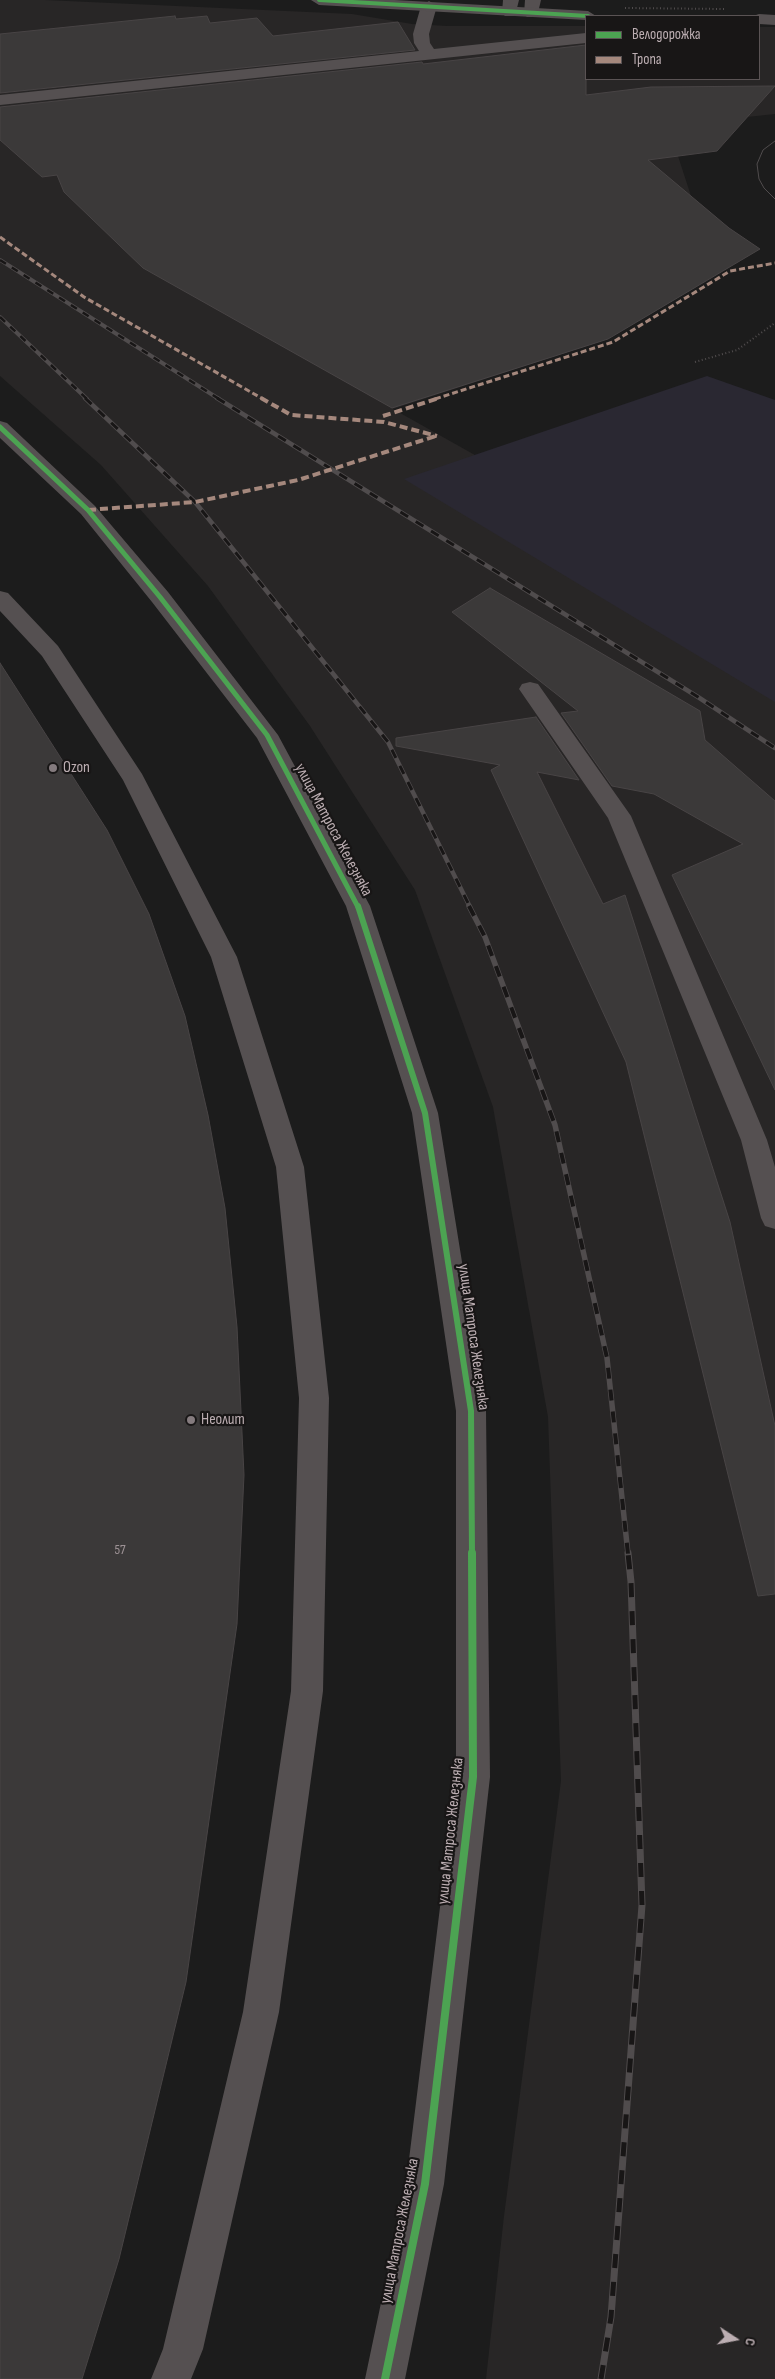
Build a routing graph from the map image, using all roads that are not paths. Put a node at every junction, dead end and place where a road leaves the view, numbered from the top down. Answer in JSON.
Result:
{"nodes":[{"id":1,"x":319,"y":0,"type":"edge"},
{"id":2,"x":429,"y":6,"type":"junction"},
{"id":3,"x":511,"y":6,"type":"edge"},
{"id":4,"x":533,"y":7,"type":"edge"},
{"id":5,"x":585,"y":16,"type":"edge"},
{"id":6,"x":760,"y":19,"type":"edge"},
{"id":7,"x":775,"y":20,"type":"edge"},
{"id":8,"x":585,"y":38,"type":"edge"},
{"id":9,"x":429,"y":55,"type":"junction"},
{"id":10,"x":0,"y":100,"type":"edge"},
{"id":11,"x":0,"y":427,"type":"edge"},
{"id":12,"x":0,"y":598,"type":"edge"},
{"id":13,"x":530,"y":689,"type":"dead end"},
{"id":14,"x":775,"y":1218,"type":"edge"},
{"id":15,"x":171,"y":2379,"type":"edge"},
{"id":16,"x":385,"y":2379,"type":"edge"}],
"edges":[{"from":1,"to":2,"type":"street"},
{"from":2,"to":3,"type":"street"},
{"from":2,"to":9,"type":"street"},
{"from":3,"to":4,"type":"street"},
{"from":4,"to":5,"type":"street"},
{"from":6,"to":7,"type":"street"},
{"from":8,"to":9,"type":"street"},
{"from":9,"to":10,"type":"street"},
{"from":11,"to":16,"type":"street","name":"улица Матроса Железняка"},
{"from":12,"to":15,"type":"street"},
{"from":13,"to":14,"type":"street"}]}
